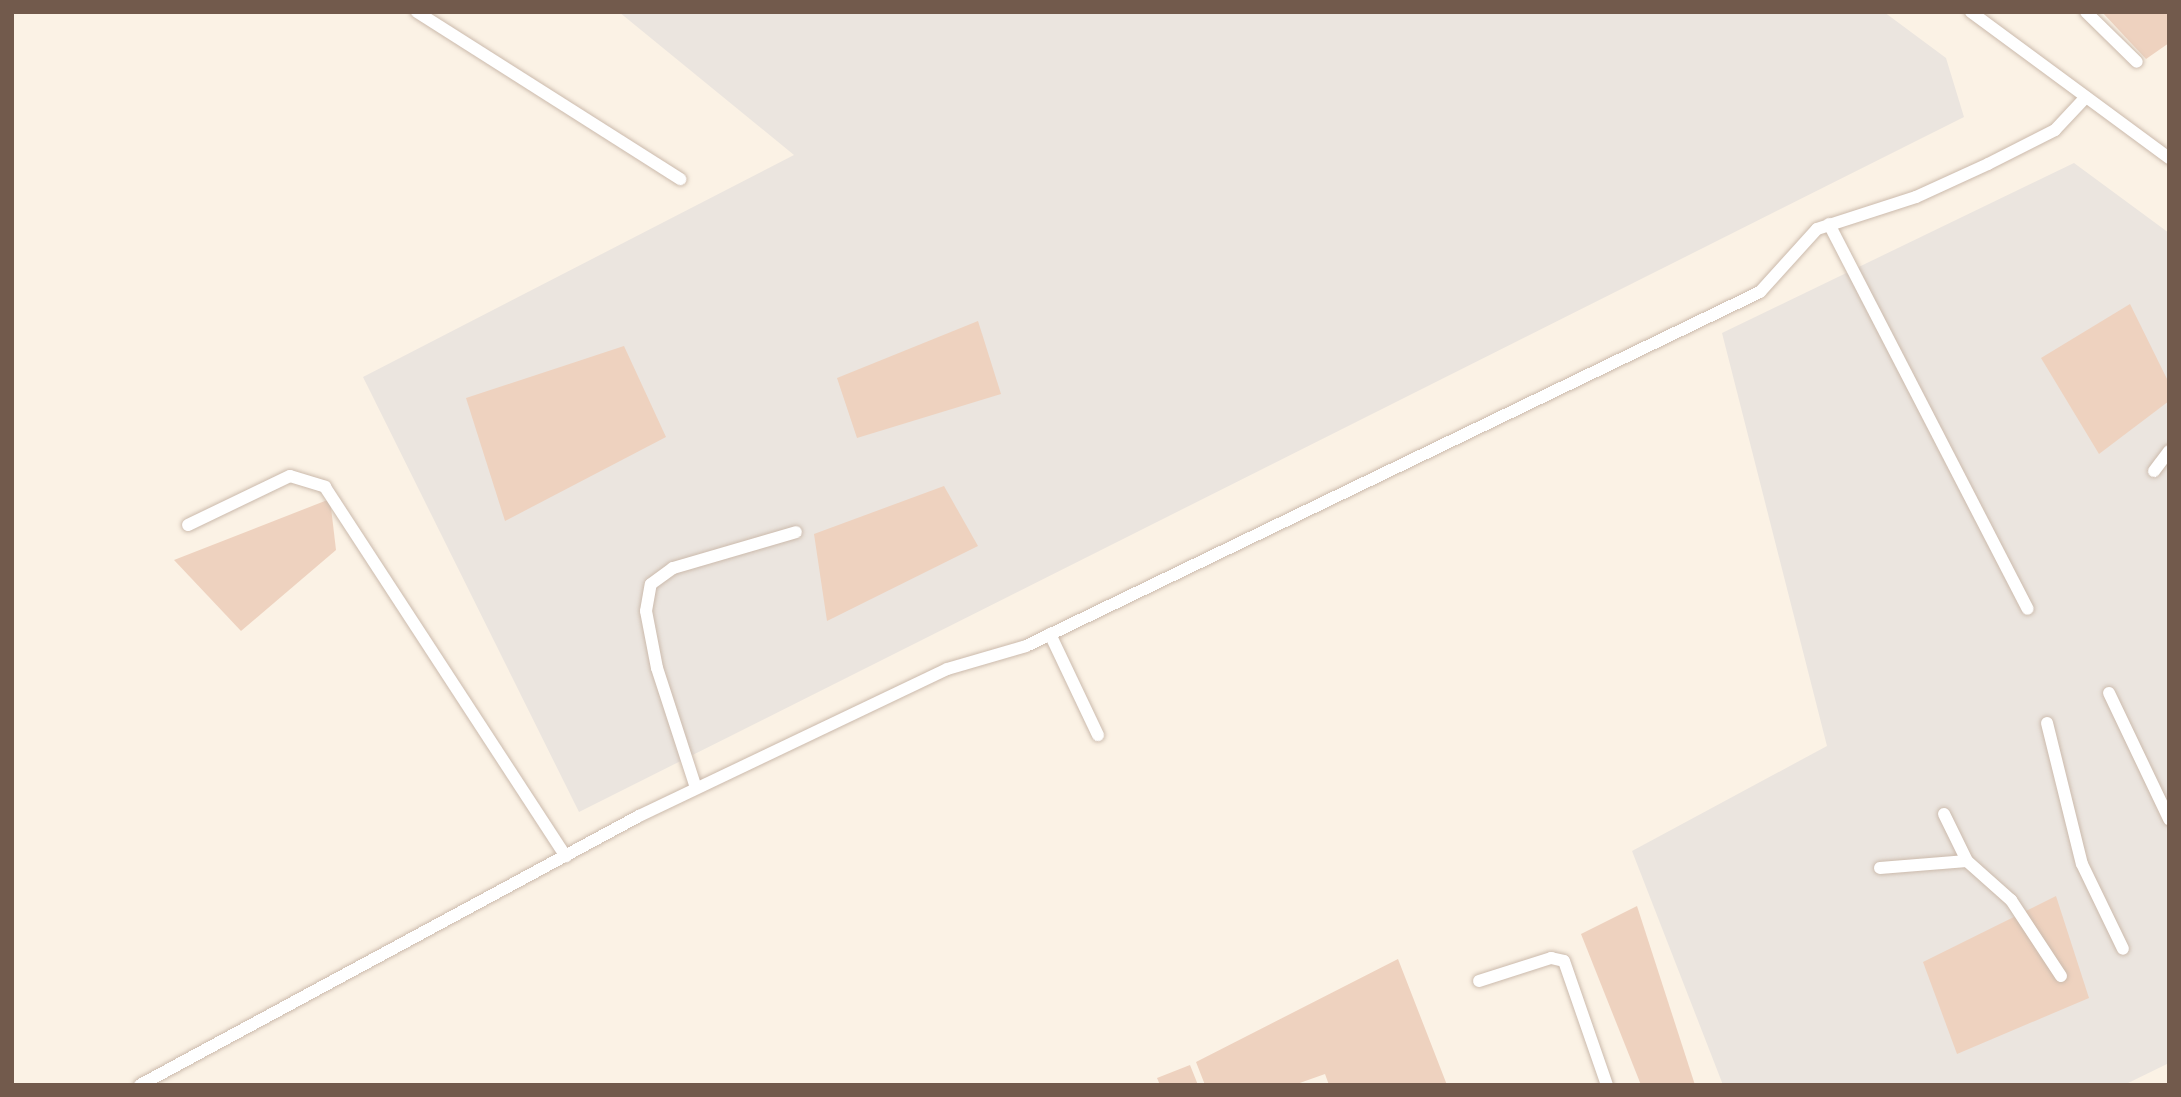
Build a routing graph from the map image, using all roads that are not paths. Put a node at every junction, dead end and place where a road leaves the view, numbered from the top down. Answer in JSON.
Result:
{"nodes":[{"id":1,"x":417,"y":12,"type":"edge"},
{"id":2,"x":2086,"y":12,"type":"edge"},
{"id":3,"x":1976,"y":13,"type":"edge"},
{"id":4,"x":2137,"y":62,"type":"dead end"},
{"id":5,"x":2086,"y":97,"type":"junction"},
{"id":6,"x":2169,"y":158,"type":"edge"},
{"id":7,"x":680,"y":179,"type":"dead end"},
{"id":8,"x":1829,"y":223,"type":"junction"},
{"id":9,"x":2169,"y":451,"type":"edge"},
{"id":10,"x":2154,"y":471,"type":"dead end"},
{"id":11,"x":188,"y":525,"type":"dead end"},
{"id":12,"x":796,"y":532,"type":"dead end"},
{"id":13,"x":2028,"y":609,"type":"dead end"},
{"id":14,"x":1050,"y":634,"type":"junction"},
{"id":15,"x":2109,"y":693,"type":"dead end"},
{"id":16,"x":2047,"y":723,"type":"dead end"},
{"id":17,"x":1098,"y":735,"type":"dead end"},
{"id":18,"x":696,"y":788,"type":"junction"},
{"id":19,"x":2163,"y":790,"type":"edge"},
{"id":20,"x":1944,"y":814,"type":"dead end"},
{"id":21,"x":2169,"y":819,"type":"edge"},
{"id":22,"x":566,"y":856,"type":"junction"},
{"id":23,"x":1967,"y":862,"type":"junction"},
{"id":24,"x":1880,"y":868,"type":"dead end"},
{"id":25,"x":2123,"y":949,"type":"dead end"},
{"id":26,"x":2062,"y":976,"type":"dead end"},
{"id":27,"x":1479,"y":981,"type":"dead end"},
{"id":28,"x":140,"y":1085,"type":"edge"},
{"id":29,"x":1607,"y":1085,"type":"edge"}],
"edges":[{"from":1,"to":7,"type":"lane"},
{"from":2,"to":4,"type":"lane"},
{"from":3,"to":5,"type":"lane"},
{"from":5,"to":6,"type":"lane"},
{"from":5,"to":8,"type":"lane"},
{"from":8,"to":13,"type":"lane"},
{"from":8,"to":14,"type":"lane"},
{"from":9,"to":10,"type":"lane"},
{"from":11,"to":22,"type":"lane"},
{"from":12,"to":18,"type":"lane"},
{"from":14,"to":17,"type":"lane"},
{"from":14,"to":18,"type":"lane"},
{"from":15,"to":19,"type":"lane"},
{"from":16,"to":25,"type":"lane"},
{"from":18,"to":22,"type":"lane"},
{"from":19,"to":21,"type":"lane"},
{"from":20,"to":23,"type":"lane"},
{"from":22,"to":28,"type":"lane"},
{"from":23,"to":24,"type":"lane"},
{"from":23,"to":26,"type":"lane"},
{"from":27,"to":29,"type":"lane"}]}
